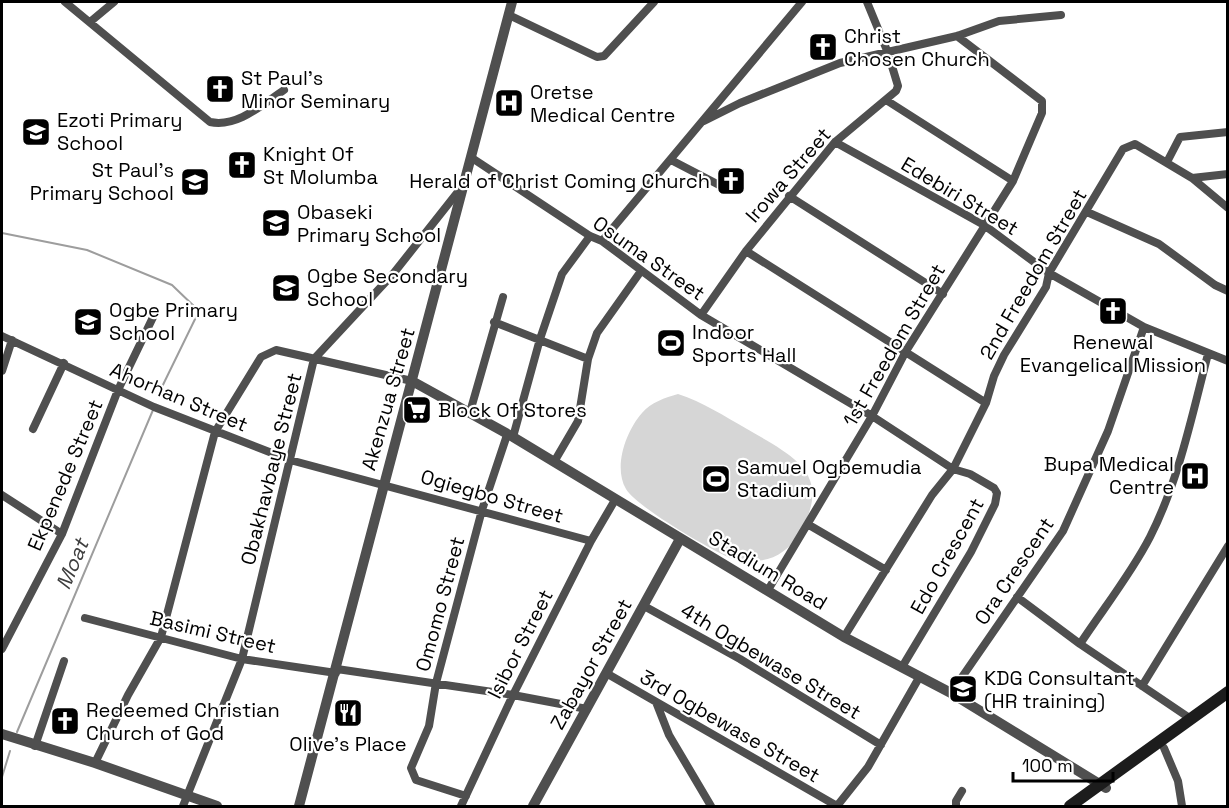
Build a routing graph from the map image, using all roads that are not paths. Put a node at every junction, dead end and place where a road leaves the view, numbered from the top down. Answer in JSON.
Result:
{"nodes":[{"id":1,"x":65,"y":2,"type":"edge"},
{"id":2,"x":114,"y":2,"type":"edge"},
{"id":3,"x":512,"y":2,"type":"edge"},
{"id":4,"x":654,"y":2,"type":"edge"},
{"id":5,"x":802,"y":2,"type":"edge"},
{"id":6,"x":867,"y":2,"type":"edge"},
{"id":7,"x":509,"y":15,"type":"junction"},
{"id":8,"x":1061,"y":15,"type":"dead end"},
{"id":9,"x":90,"y":22,"type":"junction"},
{"id":10,"x":957,"y":36,"type":"junction"},
{"id":11,"x":888,"y":53,"type":"junction"},
{"id":12,"x":284,"y":90,"type":"dead end"},
{"id":13,"x":727,"y":93,"type":"junction"},
{"id":14,"x":886,"y":100,"type":"junction"},
{"id":15,"x":741,"y":103,"type":"junction"},
{"id":16,"x":704,"y":121,"type":"junction"},
{"id":17,"x":1227,"y":132,"type":"edge"},
{"id":18,"x":835,"y":142,"type":"junction"},
{"id":19,"x":472,"y":158,"type":"junction"},
{"id":20,"x":671,"y":160,"type":"junction"},
{"id":21,"x":1167,"y":162,"type":"junction"},
{"id":22,"x":1227,"y":174,"type":"edge"},
{"id":23,"x":1192,"y":178,"type":"junction"},
{"id":24,"x":1013,"y":181,"type":"junction"},
{"id":25,"x":466,"y":182,"type":"junction"},
{"id":26,"x":721,"y":186,"type":"dead end"},
{"id":27,"x":789,"y":196,"type":"junction"},
{"id":28,"x":1227,"y":208,"type":"edge"},
{"id":29,"x":1088,"y":212,"type":"junction"},
{"id":30,"x":984,"y":225,"type":"junction"},
{"id":31,"x":590,"y":236,"type":"junction"},
{"id":32,"x":602,"y":241,"type":"junction"},
{"id":33,"x":746,"y":250,"type":"junction"},
{"id":34,"x":640,"y":271,"type":"junction"},
{"id":35,"x":1049,"y":273,"type":"junction"},
{"id":36,"x":1227,"y":291,"type":"edge"},
{"id":37,"x":943,"y":294,"type":"junction"},
{"id":38,"x":503,"y":297,"type":"dead end"},
{"id":39,"x":156,"y":311,"type":"dead end"},
{"id":40,"x":701,"y":315,"type":"junction"},
{"id":41,"x":494,"y":322,"type":"junction"},
{"id":42,"x":1144,"y":327,"type":"junction"},
{"id":43,"x":2,"y":336,"type":"edge"},
{"id":44,"x":540,"y":339,"type":"junction"},
{"id":45,"x":12,"y":340,"type":"junction"},
{"id":46,"x":906,"y":351,"type":"junction"},
{"id":47,"x":1208,"y":354,"type":"junction"},
{"id":48,"x":588,"y":359,"type":"junction"},
{"id":49,"x":314,"y":360,"type":"junction"},
{"id":50,"x":1227,"y":361,"type":"edge"},
{"id":51,"x":64,"y":363,"type":"junction"},
{"id":52,"x":2,"y":371,"type":"edge"},
{"id":53,"x":412,"y":381,"type":"junction"},
{"id":54,"x":118,"y":390,"type":"junction"},
{"id":55,"x":986,"y":403,"type":"junction"},
{"id":56,"x":470,"y":412,"type":"junction"},
{"id":57,"x":872,"y":416,"type":"junction"},
{"id":58,"x":33,"y":429,"type":"dead end"},
{"id":59,"x":215,"y":432,"type":"junction"},
{"id":60,"x":510,"y":436,"type":"junction"},
{"id":61,"x":290,"y":460,"type":"junction"},
{"id":62,"x":554,"y":462,"type":"junction"},
{"id":63,"x":953,"y":468,"type":"junction"},
{"id":64,"x":383,"y":483,"type":"junction"},
{"id":65,"x":2,"y":495,"type":"edge"},
{"id":66,"x":615,"y":500,"type":"junction"},
{"id":67,"x":483,"y":510,"type":"junction"},
{"id":68,"x":809,"y":525,"type":"junction"},
{"id":69,"x":62,"y":534,"type":"junction"},
{"id":70,"x":680,"y":539,"type":"junction"},
{"id":71,"x":591,"y":541,"type":"junction"},
{"id":72,"x":1227,"y":546,"type":"edge"},
{"id":73,"x":886,"y":570,"type":"junction"},
{"id":74,"x":768,"y":590,"type":"junction"},
{"id":75,"x":1017,"y":597,"type":"junction"},
{"id":76,"x":644,"y":606,"type":"junction"},
{"id":77,"x":85,"y":618,"type":"dead end"},
{"id":78,"x":161,"y":637,"type":"junction"},
{"id":79,"x":844,"y":637,"type":"junction"},
{"id":80,"x":1080,"y":644,"type":"junction"},
{"id":81,"x":2,"y":649,"type":"edge"},
{"id":82,"x":242,"y":659,"type":"junction"},
{"id":83,"x":64,"y":661,"type":"dead end"},
{"id":84,"x":902,"y":667,"type":"junction"},
{"id":85,"x":336,"y":671,"type":"junction"},
{"id":86,"x":606,"y":673,"type":"junction"},
{"id":87,"x":920,"y":676,"type":"junction"},
{"id":88,"x":436,"y":683,"type":"junction"},
{"id":89,"x":1142,"y":686,"type":"junction"},
{"id":90,"x":1227,"y":692,"type":"edge"},
{"id":91,"x":951,"y":693,"type":"junction"},
{"id":92,"x":513,"y":695,"type":"junction"},
{"id":93,"x":656,"y":702,"type":"junction"},
{"id":94,"x":1227,"y":702,"type":"edge"},
{"id":95,"x":588,"y":709,"type":"junction"},
{"id":96,"x":1191,"y":719,"type":"junction"},
{"id":97,"x":2,"y":734,"type":"edge"},
{"id":98,"x":881,"y":745,"type":"junction"},
{"id":99,"x":36,"y":746,"type":"junction"},
{"id":100,"x":1164,"y":748,"type":"junction"},
{"id":101,"x":95,"y":763,"type":"junction"},
{"id":102,"x":1104,"y":786,"type":"junction"},
{"id":103,"x":962,"y":790,"type":"dead end"},
{"id":104,"x":466,"y":796,"type":"junction"},
{"id":105,"x":185,"y":801,"type":"edge"},
{"id":106,"x":217,"y":807,"type":"edge"},
{"id":107,"x":299,"y":807,"type":"edge"},
{"id":108,"x":461,"y":807,"type":"edge"},
{"id":109,"x":533,"y":807,"type":"edge"},
{"id":110,"x":711,"y":807,"type":"edge"},
{"id":111,"x":837,"y":807,"type":"edge"},
{"id":112,"x":956,"y":807,"type":"edge"},
{"id":113,"x":1070,"y":807,"type":"edge"},
{"id":114,"x":1082,"y":807,"type":"edge"},
{"id":115,"x":1182,"y":807,"type":"edge"}],
"edges":[{"from":1,"to":9,"type":"street"},
{"from":2,"to":9,"type":"street"},
{"from":3,"to":7,"type":"street","name":"Akenzua Street"},
{"from":4,"to":7,"type":"street"},
{"from":5,"to":13,"type":"street"},
{"from":6,"to":11,"type":"street"},
{"from":7,"to":19,"type":"street","name":"Akenzua Street"},
{"from":8,"to":10,"type":"street"},
{"from":9,"to":12,"type":"street"},
{"from":10,"to":11,"type":"street"},
{"from":10,"to":24,"type":"street","name":"1st Freedom Street"},
{"from":11,"to":14,"type":"street"},
{"from":11,"to":15,"type":"street"},
{"from":13,"to":15,"type":"street"},
{"from":13,"to":16,"type":"street"},
{"from":14,"to":18,"type":"street","name":"Irowa Street"},
{"from":14,"to":24,"type":"street"},
{"from":15,"to":16,"type":"street"},
{"from":16,"to":20,"type":"street"},
{"from":17,"to":21,"type":"street"},
{"from":18,"to":27,"type":"street","name":"Irowa Street"},
{"from":18,"to":30,"type":"street","name":"Edebiri Street"},
{"from":19,"to":25,"type":"street","name":"Akenzua Street"},
{"from":19,"to":31,"type":"street","name":"Osuma Street"},
{"from":20,"to":26,"type":"street"},
{"from":20,"to":32,"type":"street"},
{"from":21,"to":23,"type":"street"},
{"from":21,"to":29,"type":"street","name":"2nd Freedom Street"},
{"from":22,"to":23,"type":"street"},
{"from":23,"to":28,"type":"street"},
{"from":24,"to":30,"type":"street","name":"1st Freedom Street"},
{"from":25,"to":49,"type":"street","name":"Obakhavbaye Street"},
{"from":25,"to":53,"type":"street","name":"Akenzua Street"},
{"from":27,"to":33,"type":"street","name":"Irowa Street"},
{"from":27,"to":37,"type":"street"},
{"from":29,"to":35,"type":"street","name":"2nd Freedom Street"},
{"from":29,"to":36,"type":"street"},
{"from":30,"to":35,"type":"street","name":"Edebiri Street"},
{"from":30,"to":37,"type":"street","name":"1st Freedom Street"},
{"from":31,"to":32,"type":"street","name":"Osuma Street"},
{"from":31,"to":44,"type":"street","name":"Omomo Street"},
{"from":32,"to":34,"type":"street","name":"Osuma Street"},
{"from":33,"to":40,"type":"street","name":"Irowa Street"},
{"from":33,"to":46,"type":"street"},
{"from":34,"to":40,"type":"street","name":"Osuma Street"},
{"from":34,"to":48,"type":"street"},
{"from":35,"to":42,"type":"street","name":"Edebiri Street"},
{"from":35,"to":55,"type":"street","name":"2nd Freedom Street"},
{"from":37,"to":46,"type":"street","name":"1st Freedom Street"},
{"from":38,"to":41,"type":"street"},
{"from":39,"to":54,"type":"street","name":"Ekpenede Street"},
{"from":40,"to":57,"type":"street","name":"Osuma Street"},
{"from":41,"to":44,"type":"street"},
{"from":41,"to":56,"type":"street"},
{"from":42,"to":47,"type":"street","name":"Edebiri Street"},
{"from":42,"to":75,"type":"street","name":"Ora Crescent"},
{"from":43,"to":45,"type":"street","name":"Ahorhan Street"},
{"from":44,"to":48,"type":"street"},
{"from":44,"to":60,"type":"street","name":"Omomo Street"},
{"from":45,"to":51,"type":"street","name":"Ahorhan Street"},
{"from":45,"to":52,"type":"street"},
{"from":46,"to":55,"type":"street"},
{"from":46,"to":57,"type":"street","name":"1st Freedom Street"},
{"from":47,"to":50,"type":"street","name":"Edebiri Street"},
{"from":47,"to":80,"type":"street"},
{"from":48,"to":62,"type":"street"},
{"from":49,"to":53,"type":"street"},
{"from":49,"to":59,"type":"street"},
{"from":49,"to":61,"type":"street","name":"Obakhavbaye Street"},
{"from":51,"to":54,"type":"street","name":"Ahorhan Street"},
{"from":51,"to":58,"type":"street"},
{"from":53,"to":56,"type":"street","name":"Stadium Road"},
{"from":53,"to":64,"type":"street","name":"Akenzua Street"},
{"from":54,"to":59,"type":"street","name":"Ahorhan Street"},
{"from":54,"to":69,"type":"street","name":"Ekpenede Street"},
{"from":55,"to":63,"type":"street","name":"2nd Freedom Street"},
{"from":56,"to":60,"type":"street","name":"Stadium Road"},
{"from":57,"to":63,"type":"street","name":"Edo Crescent"},
{"from":57,"to":68,"type":"street","name":"1st Freedom Street"},
{"from":59,"to":61,"type":"street","name":"Ahorhan Street"},
{"from":59,"to":78,"type":"street"},
{"from":60,"to":62,"type":"street","name":"Stadium Road"},
{"from":60,"to":67,"type":"street","name":"Omomo Street"},
{"from":61,"to":64,"type":"street","name":"Ahorhan Street"},
{"from":61,"to":82,"type":"street","name":"Obakhavbaye Street"},
{"from":62,"to":66,"type":"street","name":"Stadium Road"},
{"from":63,"to":73,"type":"street","name":"2nd Freedom Street"},
{"from":63,"to":84,"type":"street","name":"Edo Crescent"},
{"from":64,"to":67,"type":"street","name":"Ogiegbo Street"},
{"from":64,"to":85,"type":"street","name":"Akenzua Street"},
{"from":65,"to":69,"type":"street"},
{"from":66,"to":70,"type":"street","name":"Stadium Road"},
{"from":66,"to":71,"type":"street","name":"Isibor Street"},
{"from":67,"to":71,"type":"street","name":"Ogiegbo Street"},
{"from":67,"to":88,"type":"street","name":"Omomo Street"},
{"from":68,"to":73,"type":"street"},
{"from":68,"to":74,"type":"street","name":"1st Freedom Street"},
{"from":69,"to":81,"type":"street","name":"Ekpenede Street"},
{"from":70,"to":74,"type":"street","name":"Stadium Road"},
{"from":70,"to":76,"type":"street","name":"Zabayor Street"},
{"from":71,"to":92,"type":"street","name":"Isibor Street"},
{"from":72,"to":89,"type":"street"},
{"from":73,"to":79,"type":"street","name":"2nd Freedom Street"},
{"from":74,"to":79,"type":"street","name":"Stadium Road"},
{"from":75,"to":80,"type":"street"},
{"from":75,"to":91,"type":"street","name":"Ora Crescent"},
{"from":76,"to":86,"type":"street","name":"Zabayor Street"},
{"from":76,"to":98,"type":"street","name":"4th Ogbewase Street"},
{"from":77,"to":78,"type":"street","name":"Basimi Street"},
{"from":78,"to":82,"type":"street","name":"Basimi Street"},
{"from":78,"to":101,"type":"street"},
{"from":79,"to":84,"type":"street","name":"Stadium Road"},
{"from":80,"to":89,"type":"street"},
{"from":82,"to":85,"type":"street","name":"Basimi Street"},
{"from":82,"to":105,"type":"street","name":"Obakhavbaye Street"},
{"from":83,"to":99,"type":"street"},
{"from":84,"to":87,"type":"street","name":"Stadium Road"},
{"from":85,"to":88,"type":"street","name":"Basimi Street"},
{"from":85,"to":107,"type":"street","name":"Akenzua Street"},
{"from":86,"to":93,"type":"street","name":"3rd Ogbewase Street"},
{"from":86,"to":95,"type":"street","name":"Zabayor Street"},
{"from":87,"to":91,"type":"street","name":"Stadium Road"},
{"from":87,"to":98,"type":"street"},
{"from":88,"to":92,"type":"street","name":"Basimi Street"},
{"from":88,"to":104,"type":"street","name":"Omomo Street"},
{"from":89,"to":96,"type":"street"},
{"from":90,"to":96,"type":"main road"},
{"from":91,"to":102,"type":"street","name":"Stadium Road"},
{"from":92,"to":95,"type":"street","name":"Basimi Street"},
{"from":92,"to":104,"type":"street","name":"Isibor Street"},
{"from":93,"to":110,"type":"street"},
{"from":93,"to":111,"type":"street","name":"3rd Ogbewase Street"},
{"from":94,"to":100,"type":"main road"},
{"from":95,"to":109,"type":"street","name":"Zabayor Street"},
{"from":96,"to":102,"type":"main road"},
{"from":97,"to":99,"type":"street"},
{"from":98,"to":111,"type":"street"},
{"from":99,"to":101,"type":"street"},
{"from":100,"to":102,"type":"main road"},
{"from":100,"to":115,"type":"street"},
{"from":101,"to":105,"type":"street"},
{"from":102,"to":113,"type":"main road"},
{"from":102,"to":114,"type":"main road"},
{"from":103,"to":112,"type":"street"},
{"from":104,"to":108,"type":"street","name":"Isibor Street"},
{"from":105,"to":106,"type":"street"}]}
